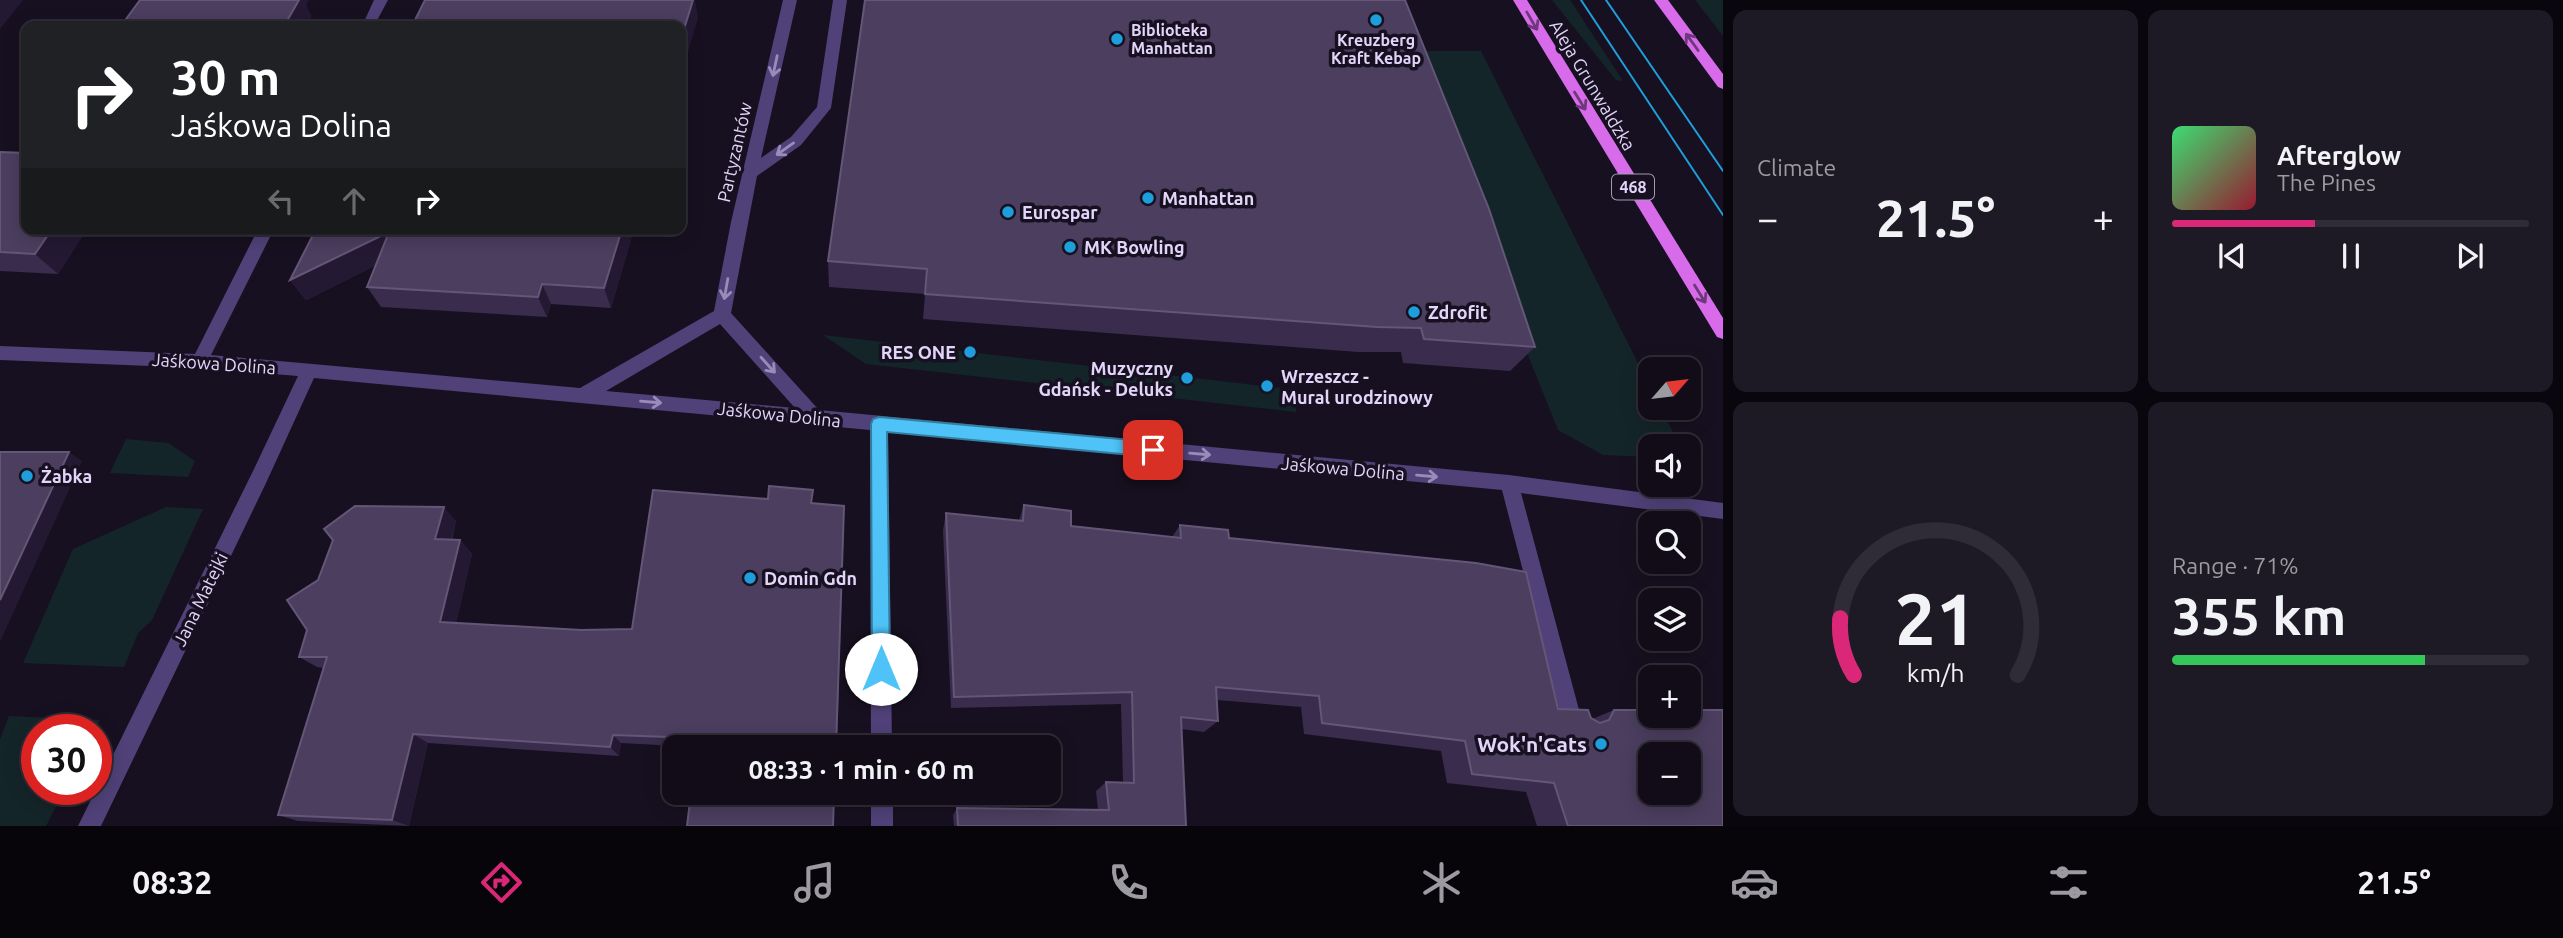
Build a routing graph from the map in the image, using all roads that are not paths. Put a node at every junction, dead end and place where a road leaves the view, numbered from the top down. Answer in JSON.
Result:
{"nodes":[{"id":1,"x":381,"y":0,"type":"edge"},
{"id":2,"x":790,"y":0,"type":"edge"},
{"id":3,"x":840,"y":0,"type":"edge"},
{"id":4,"x":1520,"y":0,"type":"edge"},
{"id":5,"x":1661,"y":0,"type":"edge"},
{"id":6,"x":370,"y":21,"type":"edge"},
{"id":7,"x":1723,"y":84,"type":"edge"},
{"id":8,"x":752,"y":172,"type":"junction"},
{"id":9,"x":263,"y":235,"type":"edge"},
{"id":10,"x":722,"y":315,"type":"junction"},
{"id":11,"x":1723,"y":332,"type":"edge"},
{"id":12,"x":0,"y":353,"type":"edge"},
{"id":13,"x":200,"y":361,"type":"junction"},
{"id":14,"x":309,"y":370,"type":"junction"},
{"id":15,"x":583,"y":395,"type":"junction"},
{"id":16,"x":815,"y":418,"type":"junction"},
{"id":17,"x":879,"y":424,"type":"junction"},
{"id":18,"x":1509,"y":483,"type":"junction"},
{"id":19,"x":1723,"y":511,"type":"edge"},
{"id":20,"x":1572,"y":721,"type":"edge"},
{"id":21,"x":881,"y":735,"type":"edge"},
{"id":22,"x":882,"y":805,"type":"edge"},
{"id":23,"x":89,"y":826,"type":"edge"},
{"id":24,"x":882,"y":826,"type":"edge"}],
"edges":[{"from":1,"to":6,"type":"street"},
{"from":2,"to":8,"type":"street","name":"Partyzantów","one_way":true},
{"from":3,"to":8,"type":"street","one_way":true},
{"from":4,"to":11,"type":"main road","name":"Aleja Grunwaldzka","number":"468","one_way":true},
{"from":7,"to":5,"type":"main road","one_way":true},
{"from":8,"to":10,"type":"street","name":"Partyzantów","one_way":true},
{"from":9,"to":13,"type":"street"},
{"from":10,"to":15,"type":"street"},
{"from":10,"to":16,"type":"street","one_way":true},
{"from":12,"to":13,"type":"street","name":"Jaśkowa Dolina"},
{"from":13,"to":14,"type":"street","name":"Jaśkowa Dolina"},
{"from":14,"to":15,"type":"street","name":"Jaśkowa Dolina"},
{"from":14,"to":23,"type":"street","name":"Jana Matejki"},
{"from":15,"to":16,"type":"street","name":"Jaśkowa Dolina","one_way":true},
{"from":16,"to":17,"type":"street","name":"Jaśkowa Dolina"},
{"from":17,"to":18,"type":"street","name":"Jaśkowa Dolina","one_way":true},
{"from":17,"to":21,"type":"street"},
{"from":18,"to":19,"type":"street","name":"Jaśkowa Dolina"},
{"from":18,"to":20,"type":"street"},
{"from":22,"to":24,"type":"street"}]}
